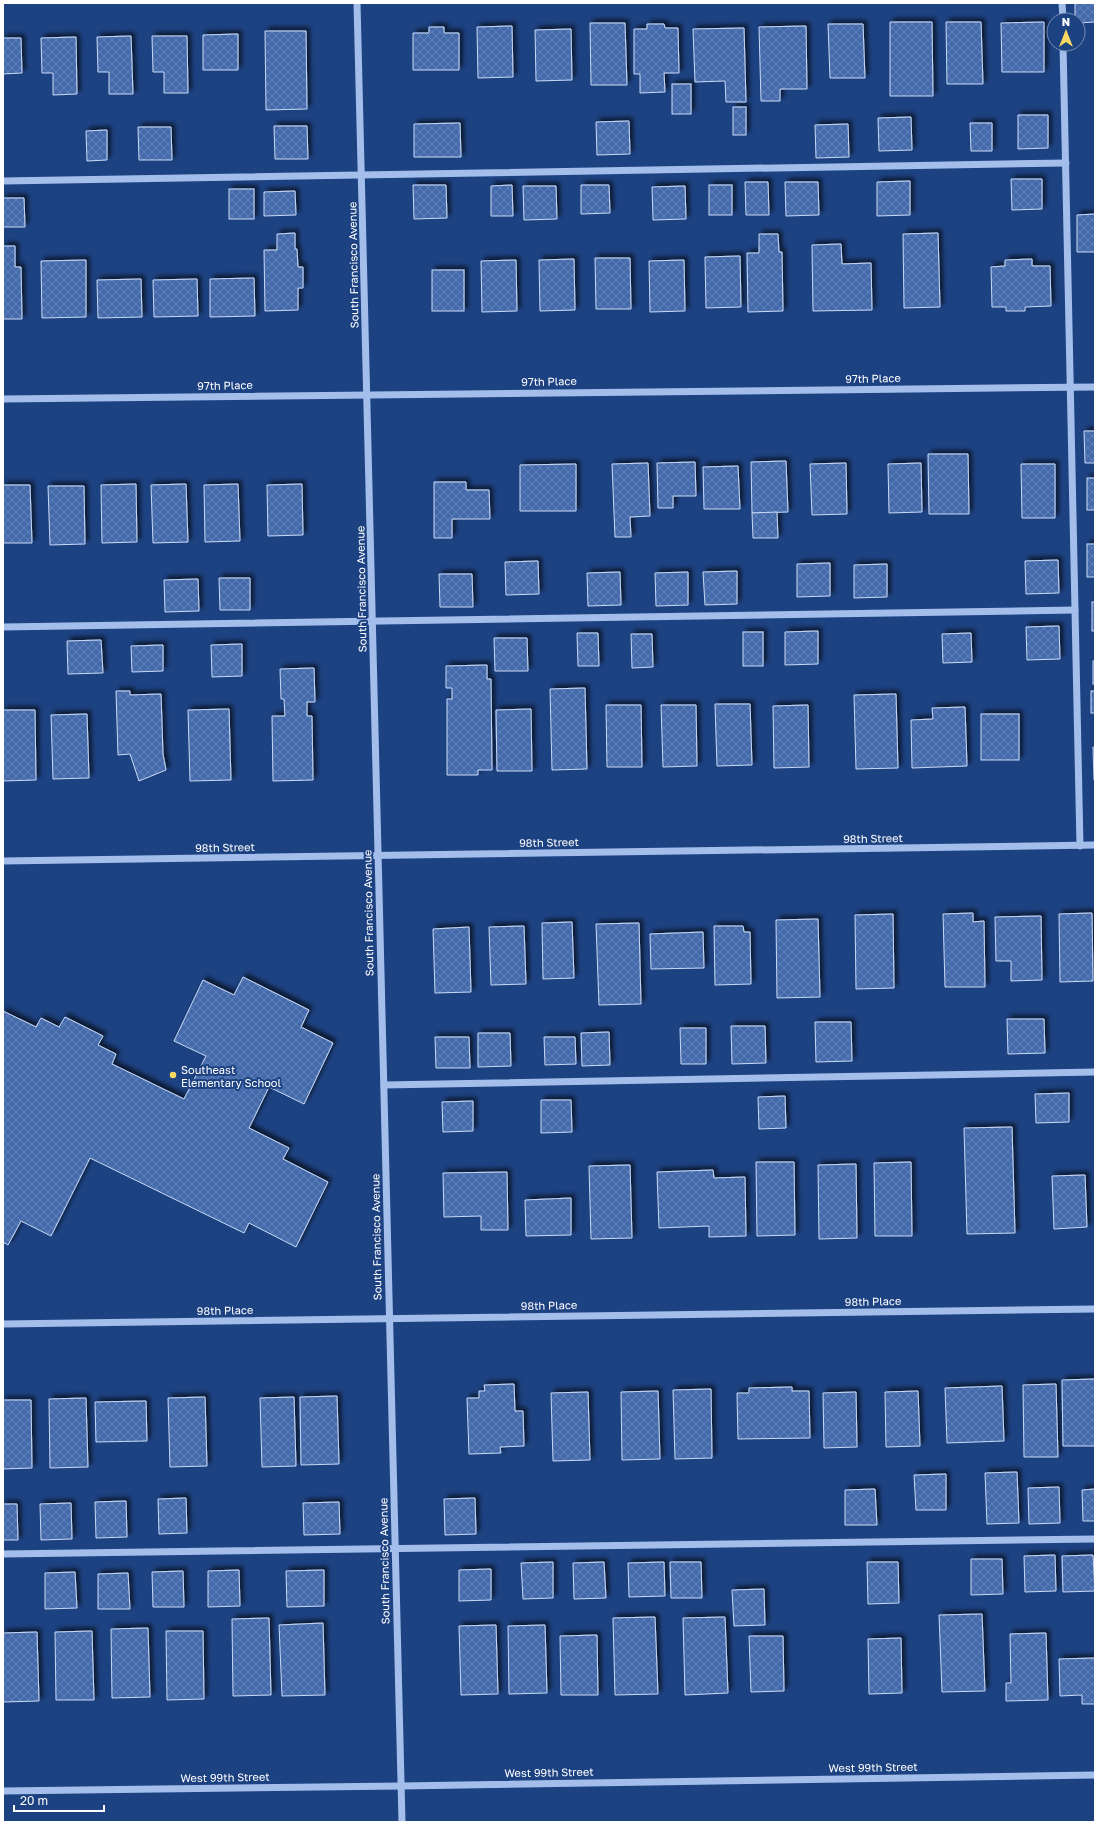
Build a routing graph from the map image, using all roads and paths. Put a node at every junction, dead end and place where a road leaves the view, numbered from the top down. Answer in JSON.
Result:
{"nodes":[{"id":1,"x":357,"y":3,"type":"edge"},
{"id":2,"x":1063,"y":52,"type":"edge"},
{"id":3,"x":1066,"y":163,"type":"junction"},
{"id":4,"x":362,"y":175,"type":"junction"},
{"id":5,"x":3,"y":181,"type":"edge"},
{"id":6,"x":1070,"y":387,"type":"junction"},
{"id":7,"x":1095,"y":387,"type":"edge"},
{"id":8,"x":367,"y":394,"type":"junction"},
{"id":9,"x":3,"y":399,"type":"edge"},
{"id":10,"x":1075,"y":610,"type":"junction"},
{"id":11,"x":372,"y":621,"type":"junction"},
{"id":12,"x":3,"y":627,"type":"edge"},
{"id":13,"x":1080,"y":846,"type":"junction"},
{"id":14,"x":1095,"y":846,"type":"edge"},
{"id":15,"x":378,"y":856,"type":"junction"},
{"id":16,"x":3,"y":861,"type":"edge"},
{"id":17,"x":1095,"y":1072,"type":"edge"},
{"id":18,"x":384,"y":1085,"type":"junction"},
{"id":19,"x":1095,"y":1309,"type":"edge"},
{"id":20,"x":389,"y":1318,"type":"junction"},
{"id":21,"x":3,"y":1324,"type":"edge"},
{"id":22,"x":1095,"y":1539,"type":"edge"},
{"id":23,"x":395,"y":1549,"type":"junction"},
{"id":24,"x":3,"y":1554,"type":"edge"},
{"id":25,"x":1095,"y":1775,"type":"edge"},
{"id":26,"x":401,"y":1786,"type":"junction"},
{"id":27,"x":3,"y":1791,"type":"edge"},
{"id":28,"x":402,"y":1822,"type":"edge"}],
"edges":[{"from":1,"to":4,"type":"street","name":"South Francisco Avenue"},
{"from":2,"to":3,"type":"street"},
{"from":3,"to":4,"type":"street"},
{"from":3,"to":6,"type":"street"},
{"from":4,"to":5,"type":"street"},
{"from":4,"to":8,"type":"street","name":"South Francisco Avenue"},
{"from":6,"to":7,"type":"street","name":"97th Place"},
{"from":6,"to":8,"type":"street","name":"97th Place"},
{"from":6,"to":10,"type":"street"},
{"from":8,"to":9,"type":"street","name":"97th Place"},
{"from":8,"to":11,"type":"street","name":"South Francisco Avenue"},
{"from":10,"to":11,"type":"street"},
{"from":10,"to":13,"type":"street"},
{"from":11,"to":12,"type":"street"},
{"from":11,"to":15,"type":"street","name":"South Francisco Avenue"},
{"from":13,"to":14,"type":"street","name":"98th Street"},
{"from":13,"to":15,"type":"street","name":"98th Street"},
{"from":15,"to":16,"type":"street","name":"98th Street"},
{"from":15,"to":18,"type":"street","name":"South Francisco Avenue"},
{"from":17,"to":18,"type":"street"},
{"from":18,"to":20,"type":"street","name":"South Francisco Avenue"},
{"from":19,"to":20,"type":"street","name":"98th Place"},
{"from":20,"to":21,"type":"street","name":"98th Place"},
{"from":20,"to":23,"type":"street","name":"South Francisco Avenue"},
{"from":22,"to":23,"type":"street"},
{"from":23,"to":24,"type":"street"},
{"from":23,"to":26,"type":"street","name":"South Francisco Avenue"},
{"from":25,"to":26,"type":"street","name":"West 99th Street"},
{"from":26,"to":27,"type":"street","name":"West 99th Street"},
{"from":26,"to":28,"type":"street","name":"South Francisco Avenue"}]}
